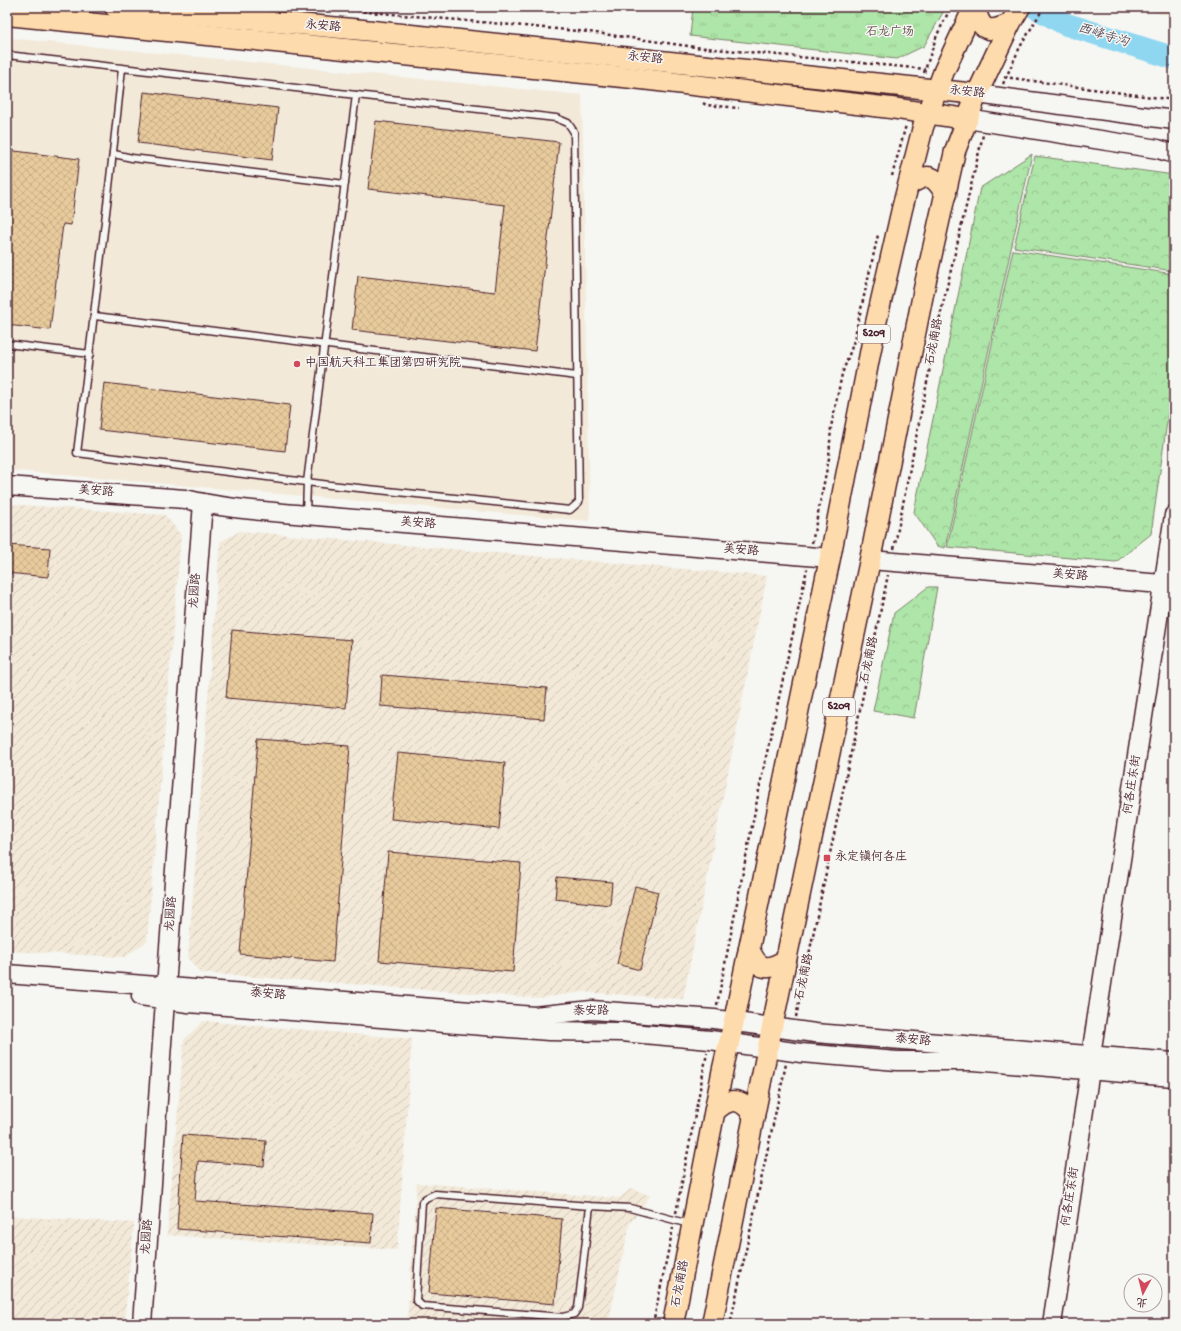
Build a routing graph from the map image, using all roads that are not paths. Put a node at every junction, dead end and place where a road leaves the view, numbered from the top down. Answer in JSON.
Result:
{"nodes":[{"id":1,"x":115,"y":7,"type":"edge"},
{"id":2,"x":975,"y":7,"type":"edge"},
{"id":3,"x":1020,"y":7,"type":"edge"},
{"id":4,"x":7,"y":15,"type":"edge"},
{"id":5,"x":1010,"y":24,"type":"junction"},
{"id":6,"x":7,"y":55,"type":"edge"},
{"id":7,"x":122,"y":68,"type":"junction"},
{"id":8,"x":928,"y":89,"type":"junction"},
{"id":9,"x":977,"y":94,"type":"junction"},
{"id":10,"x":356,"y":95,"type":"junction"},
{"id":11,"x":920,"y":112,"type":"junction"},
{"id":12,"x":967,"y":119,"type":"junction"},
{"id":13,"x":1174,"y":120,"type":"edge"},
{"id":14,"x":114,"y":154,"type":"junction"},
{"id":15,"x":1174,"y":154,"type":"edge"},
{"id":16,"x":900,"y":181,"type":"junction"},
{"id":17,"x":345,"y":184,"type":"junction"},
{"id":18,"x":946,"y":194,"type":"junction"},
{"id":19,"x":95,"y":316,"type":"junction"},
{"id":20,"x":7,"y":344,"type":"edge"},
{"id":21,"x":324,"y":345,"type":"junction"},
{"id":22,"x":90,"y":354,"type":"junction"},
{"id":23,"x":577,"y":376,"type":"junction"},
{"id":24,"x":307,"y":482,"type":"junction"},
{"id":25,"x":7,"y":486,"type":"edge"},
{"id":26,"x":203,"y":504,"type":"junction"},
{"id":27,"x":306,"y":515,"type":"junction"},
{"id":28,"x":1174,"y":515,"type":"edge"},
{"id":29,"x":830,"y":558,"type":"junction"},
{"id":30,"x":870,"y":560,"type":"junction"},
{"id":31,"x":1169,"y":584,"type":"edge"},
{"id":32,"x":749,"y":949,"type":"junction"},
{"id":33,"x":786,"y":960,"type":"junction"},
{"id":34,"x":7,"y":974,"type":"edge"},
{"id":35,"x":7,"y":986,"type":"edge"},
{"id":36,"x":166,"y":993,"type":"junction"},
{"id":37,"x":734,"y":1022,"type":"junction"},
{"id":38,"x":772,"y":1026,"type":"junction"},
{"id":39,"x":719,"y":1041,"type":"junction"},
{"id":40,"x":768,"y":1048,"type":"junction"},
{"id":41,"x":1091,"y":1062,"type":"junction"},
{"id":42,"x":1174,"y":1062,"type":"edge"},
{"id":43,"x":1174,"y":1077,"type":"edge"},
{"id":44,"x":715,"y":1111,"type":"junction"},
{"id":45,"x":754,"y":1116,"type":"junction"},
{"id":46,"x":590,"y":1206,"type":"junction"},
{"id":47,"x":683,"y":1222,"type":"junction"},
{"id":48,"x":142,"y":1324,"type":"edge"},
{"id":49,"x":673,"y":1324,"type":"edge"},
{"id":50,"x":712,"y":1324,"type":"edge"},
{"id":51,"x":1052,"y":1324,"type":"edge"}],
"edges":[{"from":1,"to":8,"type":"main road","name":"永安路"},
{"from":2,"to":5,"type":"main road"},
{"from":2,"to":8,"type":"main road","name":"石龙南路","number":"S209"},
{"from":3,"to":5,"type":"main road","name":"石龙南路","number":"S209"},
{"from":4,"to":11,"type":"main road","name":"永安路"},
{"from":5,"to":9,"type":"main road","name":"石龙南路","number":"S209"},
{"from":6,"to":7,"type":"lane"},
{"from":7,"to":10,"type":"lane"},
{"from":7,"to":14,"type":"lane"},
{"from":8,"to":9,"type":"main road","name":"永安路"},
{"from":8,"to":11,"type":"main road","name":"石龙南路","number":"S209"},
{"from":9,"to":12,"type":"main road","name":"石龙南路","number":"S209"},
{"from":9,"to":13,"type":"main road","name":"永安路"},
{"from":10,"to":17,"type":"lane"},
{"from":10,"to":23,"type":"lane"},
{"from":11,"to":12,"type":"main road","name":"永安路"},
{"from":11,"to":16,"type":"main road","name":"石龙南路","number":"S209"},
{"from":12,"to":15,"type":"main road"},
{"from":12,"to":18,"type":"main road","name":"石龙南路","number":"S209"},
{"from":14,"to":17,"type":"lane"},
{"from":14,"to":19,"type":"lane"},
{"from":16,"to":18,"type":"main road"},
{"from":16,"to":29,"type":"main road","name":"石龙南路","number":"S209"},
{"from":17,"to":21,"type":"lane"},
{"from":18,"to":30,"type":"main road","name":"石龙南路","number":"S209"},
{"from":19,"to":21,"type":"lane"},
{"from":19,"to":22,"type":"lane"},
{"from":20,"to":22,"type":"lane"},
{"from":21,"to":23,"type":"lane"},
{"from":21,"to":24,"type":"lane"},
{"from":22,"to":24,"type":"lane"},
{"from":23,"to":24,"type":"lane"},
{"from":24,"to":27,"type":"lane"},
{"from":25,"to":26,"type":"main road","name":"美安路"},
{"from":26,"to":27,"type":"main road","name":"美安路"},
{"from":26,"to":36,"type":"main road","name":"龙园路"},
{"from":27,"to":29,"type":"main road","name":"美安路"},
{"from":28,"to":31,"type":"main road","name":"何各庄东街"},
{"from":29,"to":32,"type":"main road","name":"石龙南路","number":"S209"},
{"from":30,"to":31,"type":"main road","name":"美安路"},
{"from":30,"to":33,"type":"main road","name":"石龙南路","number":"S209"},
{"from":31,"to":41,"type":"main road","name":"何各庄东街"},
{"from":32,"to":33,"type":"main road"},
{"from":32,"to":37,"type":"main road","name":"石龙南路","number":"S209"},
{"from":33,"to":38,"type":"main road","name":"石龙南路","number":"S209"},
{"from":34,"to":36,"type":"main road","name":"泰安路"},
{"from":35,"to":36,"type":"main road","name":"泰安路"},
{"from":36,"to":37,"type":"main road","name":"泰安路"},
{"from":36,"to":39,"type":"main road","name":"泰安路"},
{"from":36,"to":48,"type":"main road","name":"龙园路"},
{"from":37,"to":38,"type":"main road","name":"泰安路"},
{"from":37,"to":39,"type":"main road","name":"石龙南路","number":"S209"},
{"from":38,"to":40,"type":"main road","name":"石龙南路","number":"S209"},
{"from":38,"to":41,"type":"main road","name":"泰安路"},
{"from":39,"to":40,"type":"main road","name":"泰安路"},
{"from":39,"to":44,"type":"main road","name":"石龙南路","number":"S209"},
{"from":40,"to":41,"type":"main road","name":"泰安路"},
{"from":40,"to":45,"type":"main road","name":"石龙南路","number":"S209"},
{"from":41,"to":42,"type":"main road","name":"泰安路"},
{"from":41,"to":43,"type":"main road","name":"泰安路"},
{"from":41,"to":51,"type":"main road","name":"何各庄东街"},
{"from":44,"to":45,"type":"main road"},
{"from":44,"to":47,"type":"main road","name":"石龙南路","number":"S209"},
{"from":45,"to":50,"type":"main road","name":"石龙南路","number":"S209"},
{"from":46,"to":46,"type":"lane"},
{"from":46,"to":47,"type":"lane"},
{"from":47,"to":49,"type":"main road","name":"石龙南路","number":"S209"}]}
